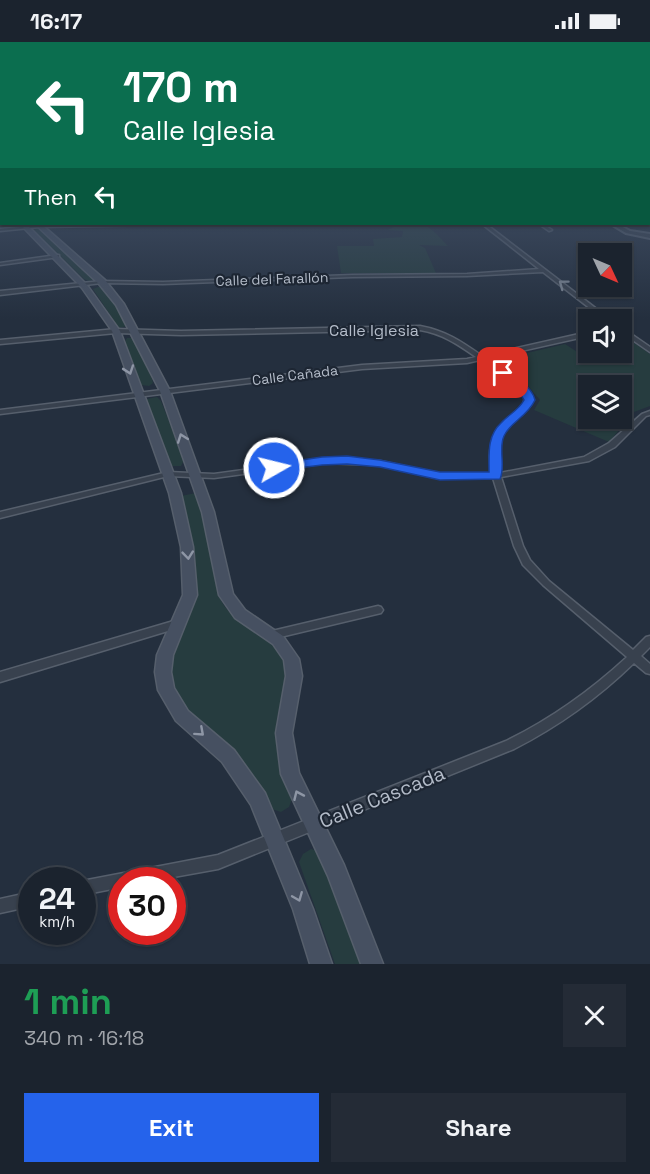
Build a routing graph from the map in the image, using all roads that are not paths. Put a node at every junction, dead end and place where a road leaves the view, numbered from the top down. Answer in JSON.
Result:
{"nodes":[{"id":1,"x":38,"y":233,"type":"edge"},
{"id":2,"x":42,"y":233,"type":"edge"},
{"id":3,"x":496,"y":233,"type":"edge"},
{"id":4,"x":634,"y":233,"type":"edge"},
{"id":5,"x":650,"y":236,"type":"edge"},
{"id":6,"x":57,"y":256,"type":"junction"},
{"id":7,"x":0,"y":264,"type":"edge"},
{"id":8,"x":545,"y":270,"type":"junction"},
{"id":9,"x":102,"y":282,"type":"junction"},
{"id":10,"x":84,"y":283,"type":"junction"},
{"id":11,"x":0,"y":293,"type":"edge"},
{"id":12,"x":595,"y":309,"type":"edge"},
{"id":13,"x":116,"y":331,"type":"junction"},
{"id":14,"x":136,"y":332,"type":"junction"},
{"id":15,"x":578,"y":336,"type":"edge"},
{"id":16,"x":632,"y":337,"type":"edge"},
{"id":17,"x":0,"y":342,"type":"edge"},
{"id":18,"x":650,"y":350,"type":"edge"},
{"id":19,"x":482,"y":358,"type":"junction"},
{"id":20,"x":165,"y":391,"type":"junction"},
{"id":21,"x":138,"y":395,"type":"junction"},
{"id":22,"x":0,"y":412,"type":"edge"},
{"id":23,"x":650,"y":413,"type":"edge"},
{"id":24,"x":168,"y":474,"type":"junction"},
{"id":25,"x":195,"y":475,"type":"junction"},
{"id":26,"x":496,"y":476,"type":"junction"},
{"id":27,"x":0,"y":515,"type":"edge"},
{"id":28,"x":378,"y":610,"type":"dead end"},
{"id":29,"x":177,"y":624,"type":"junction"},
{"id":30,"x":272,"y":635,"type":"junction"},
{"id":31,"x":650,"y":639,"type":"edge"},
{"id":32,"x":634,"y":656,"type":"junction"},
{"id":33,"x":650,"y":669,"type":"edge"},
{"id":34,"x":0,"y":677,"type":"edge"},
{"id":35,"x":313,"y":826,"type":"junction"},
{"id":36,"x":275,"y":841,"type":"junction"},
{"id":37,"x":96,"y":885,"type":"edge"},
{"id":38,"x":18,"y":902,"type":"edge"},
{"id":39,"x":0,"y":906,"type":"edge"},
{"id":40,"x":321,"y":964,"type":"edge"},
{"id":41,"x":372,"y":964,"type":"edge"}],
"edges":[{"from":1,"to":6,"type":"main road"},
{"from":2,"to":9,"type":"main road"},
{"from":3,"to":8,"type":"street"},
{"from":4,"to":5,"type":"street"},
{"from":6,"to":7,"type":"street"},
{"from":6,"to":10,"type":"main road"},
{"from":8,"to":9,"type":"street","name":"Calle del Farallón"},
{"from":12,"to":8,"type":"street","one_way":true},
{"from":9,"to":10,"type":"street","name":"Calle del Farallón"},
{"from":9,"to":14,"type":"main road"},
{"from":10,"to":11,"type":"street","name":"Calle del Farallón"},
{"from":10,"to":13,"type":"main road"},
{"from":13,"to":14,"type":"street","name":"Calle Iglesia"},
{"from":13,"to":17,"type":"street","name":"Calle Iglesia"},
{"from":13,"to":21,"type":"main road","one_way":true},
{"from":14,"to":19,"type":"street","name":"Calle Iglesia"},
{"from":14,"to":20,"type":"main road"},
{"from":15,"to":19,"type":"street","name":"Calle Cañada"},
{"from":16,"to":18,"type":"street"},
{"from":19,"to":20,"type":"street","name":"Calle Cañada"},
{"from":19,"to":26,"type":"street","name":"Calle Iglesia"},
{"from":20,"to":21,"type":"street","name":"Calle Cañada"},
{"from":25,"to":20,"type":"main road","one_way":true},
{"from":21,"to":22,"type":"street","name":"Calle Cañada"},
{"from":21,"to":24,"type":"main road"},
{"from":23,"to":26,"type":"street"},
{"from":24,"to":25,"type":"street"},
{"from":24,"to":27,"type":"street"},
{"from":24,"to":29,"type":"main road","one_way":true},
{"from":25,"to":26,"type":"street"},
{"from":25,"to":30,"type":"main road"},
{"from":26,"to":32,"type":"street","name":"Calle Iglesia"},
{"from":28,"to":30,"type":"street"},
{"from":29,"to":34,"type":"street"},
{"from":29,"to":36,"type":"main road","one_way":true},
{"from":35,"to":30,"type":"main road","one_way":true},
{"from":31,"to":32,"type":"street","name":"Calle Cascada"},
{"from":32,"to":33,"type":"street","name":"Calle Iglesia"},
{"from":32,"to":35,"type":"street","name":"Calle Cascada"},
{"from":35,"to":36,"type":"street","name":"Calle Cascada"},
{"from":35,"to":41,"type":"main road"},
{"from":36,"to":37,"type":"street","name":"Calle Cascada"},
{"from":36,"to":40,"type":"main road","one_way":true},
{"from":38,"to":39,"type":"street"}]}
